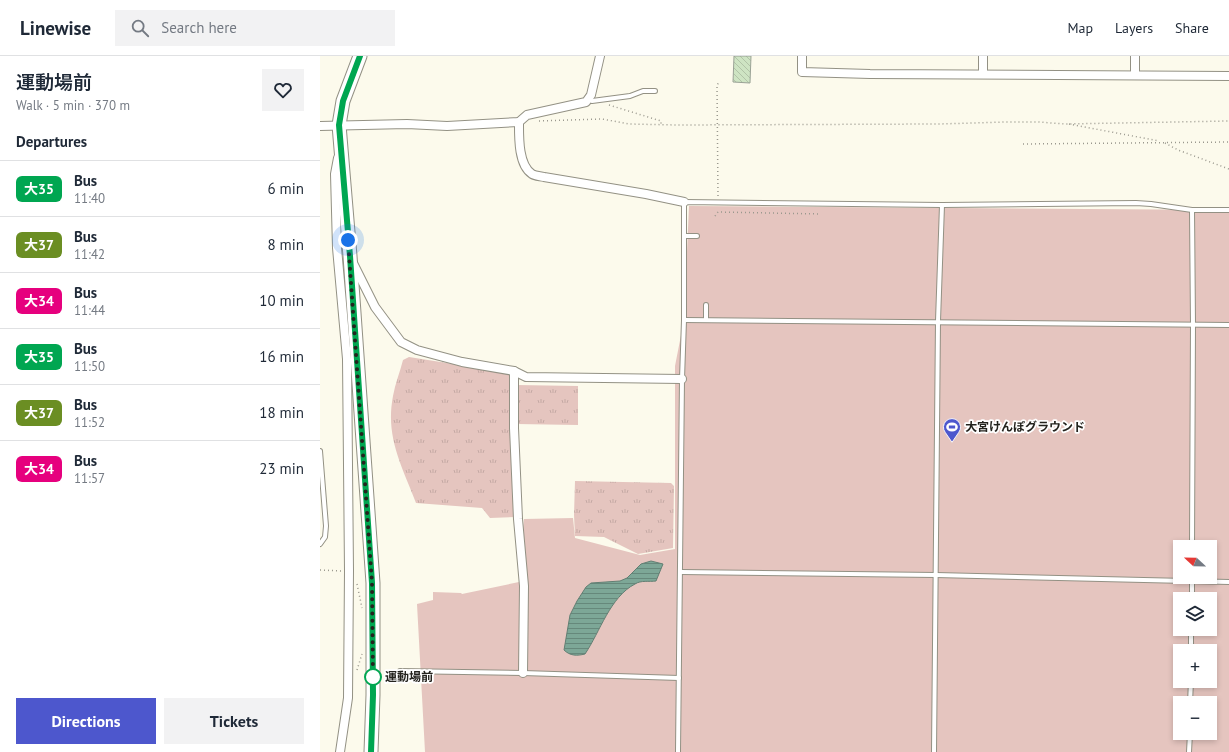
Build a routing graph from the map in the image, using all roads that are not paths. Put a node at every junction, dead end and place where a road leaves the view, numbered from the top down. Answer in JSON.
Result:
{"nodes":[{"id":1,"x":360,"y":56,"type":"edge"},
{"id":2,"x":600,"y":56,"type":"edge"},
{"id":3,"x":802,"y":56,"type":"edge"},
{"id":4,"x":983,"y":56,"type":"edge"},
{"id":5,"x":1135,"y":56,"type":"edge"},
{"id":6,"x":983,"y":74,"type":"junction"},
{"id":7,"x":1135,"y":75,"type":"junction"},
{"id":8,"x":1229,"y":76,"type":"edge"},
{"id":9,"x":655,"y":91,"type":"dead end"},
{"id":10,"x":588,"y":99,"type":"junction"},
{"id":11,"x":519,"y":122,"type":"junction"},
{"id":12,"x":339,"y":125,"type":"junction"},
{"id":13,"x":320,"y":126,"type":"edge"},
{"id":14,"x":340,"y":148,"type":"junction"},
{"id":15,"x":684,"y":202,"type":"junction"},
{"id":16,"x":942,"y":205,"type":"junction"},
{"id":17,"x":1192,"y":210,"type":"junction"},
{"id":18,"x":1229,"y":210,"type":"edge"},
{"id":19,"x":684,"y":236,"type":"junction"},
{"id":20,"x":697,"y":236,"type":"dead end"},
{"id":21,"x":350,"y":256,"type":"junction"},
{"id":22,"x":706,"y":305,"type":"dead end"},
{"id":23,"x":684,"y":320,"type":"junction"},
{"id":24,"x":706,"y":320,"type":"junction"},
{"id":25,"x":938,"y":321,"type":"junction"},
{"id":26,"x":1193,"y":324,"type":"junction"},
{"id":27,"x":1229,"y":325,"type":"edge"},
{"id":28,"x":514,"y":371,"type":"junction"},
{"id":29,"x":682,"y":379,"type":"junction"},
{"id":30,"x":320,"y":451,"type":"edge"},
{"id":31,"x":321,"y":479,"type":"edge"},
{"id":32,"x":1192,"y":540,"type":"edge"},
{"id":33,"x":320,"y":544,"type":"edge"},
{"id":34,"x":681,"y":572,"type":"junction"},
{"id":35,"x":936,"y":575,"type":"junction"},
{"id":36,"x":1173,"y":579,"type":"edge"},
{"id":37,"x":1217,"y":581,"type":"edge"},
{"id":38,"x":1229,"y":582,"type":"edge"},
{"id":39,"x":400,"y":671,"type":"dead end"},
{"id":40,"x":523,"y":673,"type":"junction"},
{"id":41,"x":679,"y":678,"type":"junction"},
{"id":42,"x":1190,"y":740,"type":"edge"},
{"id":43,"x":340,"y":752,"type":"edge"},
{"id":44,"x":371,"y":752,"type":"edge"},
{"id":45,"x":678,"y":752,"type":"edge"},
{"id":46,"x":934,"y":752,"type":"edge"},
{"id":47,"x":1190,"y":752,"type":"edge"}],
"edges":[{"from":1,"to":12,"type":"main road"},
{"from":2,"to":10,"type":"street"},
{"from":3,"to":6,"type":"street"},
{"from":4,"to":6,"type":"street"},
{"from":5,"to":7,"type":"street"},
{"from":6,"to":7,"type":"street"},
{"from":7,"to":8,"type":"street"},
{"from":9,"to":10,"type":"lane"},
{"from":10,"to":11,"type":"street"},
{"from":11,"to":12,"type":"street"},
{"from":11,"to":15,"type":"street"},
{"from":12,"to":13,"type":"street"},
{"from":12,"to":14,"type":"main road"},
{"from":14,"to":21,"type":"main road"},
{"from":14,"to":43,"type":"street"},
{"from":15,"to":16,"type":"lane"},
{"from":15,"to":19,"type":"lane"},
{"from":16,"to":17,"type":"lane"},
{"from":16,"to":25,"type":"lane"},
{"from":17,"to":18,"type":"lane"},
{"from":17,"to":26,"type":"lane"},
{"from":19,"to":20,"type":"lane"},
{"from":19,"to":23,"type":"lane"},
{"from":21,"to":28,"type":"street"},
{"from":21,"to":44,"type":"main road"},
{"from":22,"to":24,"type":"lane"},
{"from":23,"to":24,"type":"lane"},
{"from":23,"to":29,"type":"lane"},
{"from":24,"to":25,"type":"lane"},
{"from":25,"to":26,"type":"lane"},
{"from":25,"to":35,"type":"lane"},
{"from":26,"to":27,"type":"lane"},
{"from":26,"to":32,"type":"lane"},
{"from":28,"to":29,"type":"street"},
{"from":28,"to":40,"type":"street"},
{"from":29,"to":34,"type":"lane"},
{"from":30,"to":31,"type":"lane"},
{"from":31,"to":33,"type":"lane"},
{"from":34,"to":35,"type":"lane"},
{"from":34,"to":41,"type":"lane"},
{"from":35,"to":36,"type":"lane"},
{"from":35,"to":46,"type":"lane"},
{"from":37,"to":38,"type":"lane"},
{"from":39,"to":40,"type":"lane"},
{"from":40,"to":41,"type":"lane"},
{"from":41,"to":45,"type":"lane"},
{"from":42,"to":47,"type":"lane"}]}
